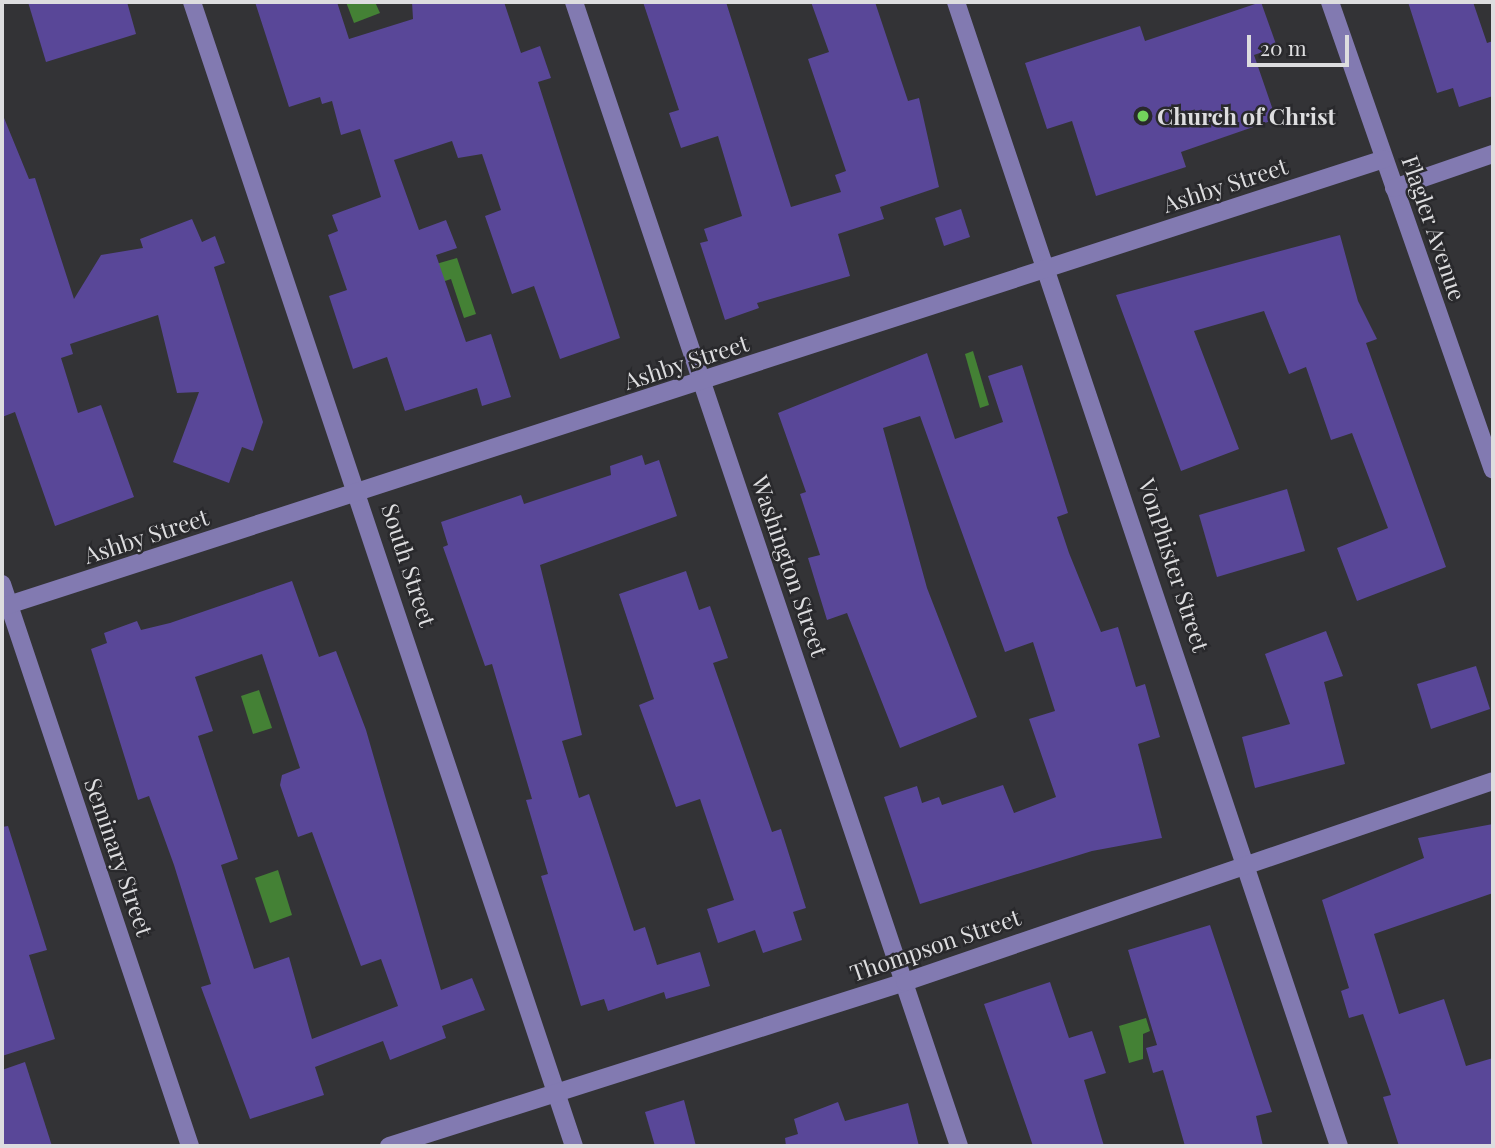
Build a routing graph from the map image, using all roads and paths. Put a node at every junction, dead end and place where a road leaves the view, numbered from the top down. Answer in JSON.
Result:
{"nodes":[{"id":1,"x":192,"y":2,"type":"edge"},
{"id":2,"x":574,"y":2,"type":"edge"},
{"id":3,"x":956,"y":2,"type":"edge"},
{"id":4,"x":1330,"y":2,"type":"edge"},
{"id":5,"x":1493,"y":154,"type":"edge"},
{"id":6,"x":1384,"y":159,"type":"junction"},
{"id":7,"x":1394,"y":188,"type":"junction"},
{"id":8,"x":1049,"y":267,"type":"junction"},
{"id":9,"x":703,"y":383,"type":"junction"},
{"id":10,"x":1493,"y":469,"type":"edge"},
{"id":11,"x":360,"y":494,"type":"junction"},
{"id":12,"x":2,"y":584,"type":"edge"},
{"id":13,"x":5,"y":606,"type":"edge"},
{"id":14,"x":1493,"y":781,"type":"edge"},
{"id":15,"x":1246,"y":863,"type":"junction"},
{"id":16,"x":905,"y":982,"type":"junction"},
{"id":17,"x":557,"y":1093,"type":"junction"},
{"id":18,"x":190,"y":1146,"type":"edge"},
{"id":19,"x":389,"y":1146,"type":"edge"},
{"id":20,"x":574,"y":1146,"type":"edge"},
{"id":21,"x":958,"y":1146,"type":"edge"},
{"id":22,"x":1339,"y":1146,"type":"edge"}],
"edges":[{"from":1,"to":11,"type":"street","name":"South Street"},
{"from":2,"to":9,"type":"street","name":"Washington Street"},
{"from":3,"to":8,"type":"street","name":"VonPhister Street"},
{"from":4,"to":6,"type":"street","name":"Flagler Avenue"},
{"from":5,"to":7,"type":"street"},
{"from":6,"to":7,"type":"street","name":"Flagler Avenue"},
{"from":6,"to":8,"type":"street","name":"Ashby Street"},
{"from":7,"to":10,"type":"street","name":"Flagler Avenue"},
{"from":8,"to":9,"type":"street","name":"Ashby Street"},
{"from":8,"to":15,"type":"street","name":"VonPhister Street"},
{"from":9,"to":11,"type":"street","name":"Ashby Street"},
{"from":9,"to":16,"type":"street","name":"Washington Street"},
{"from":11,"to":13,"type":"street","name":"Ashby Street"},
{"from":11,"to":17,"type":"street","name":"South Street"},
{"from":12,"to":13,"type":"street","name":"Seminary Street"},
{"from":13,"to":18,"type":"street","name":"Seminary Street"},
{"from":14,"to":15,"type":"street","name":"Thompson Street"},
{"from":15,"to":16,"type":"street","name":"Thompson Street"},
{"from":15,"to":22,"type":"street","name":"VonPhister Street"},
{"from":16,"to":17,"type":"street","name":"Thompson Street"},
{"from":16,"to":21,"type":"street","name":"Washington Street"},
{"from":17,"to":19,"type":"street","name":"Thompson Street"},
{"from":17,"to":20,"type":"street","name":"South Street"}]}
